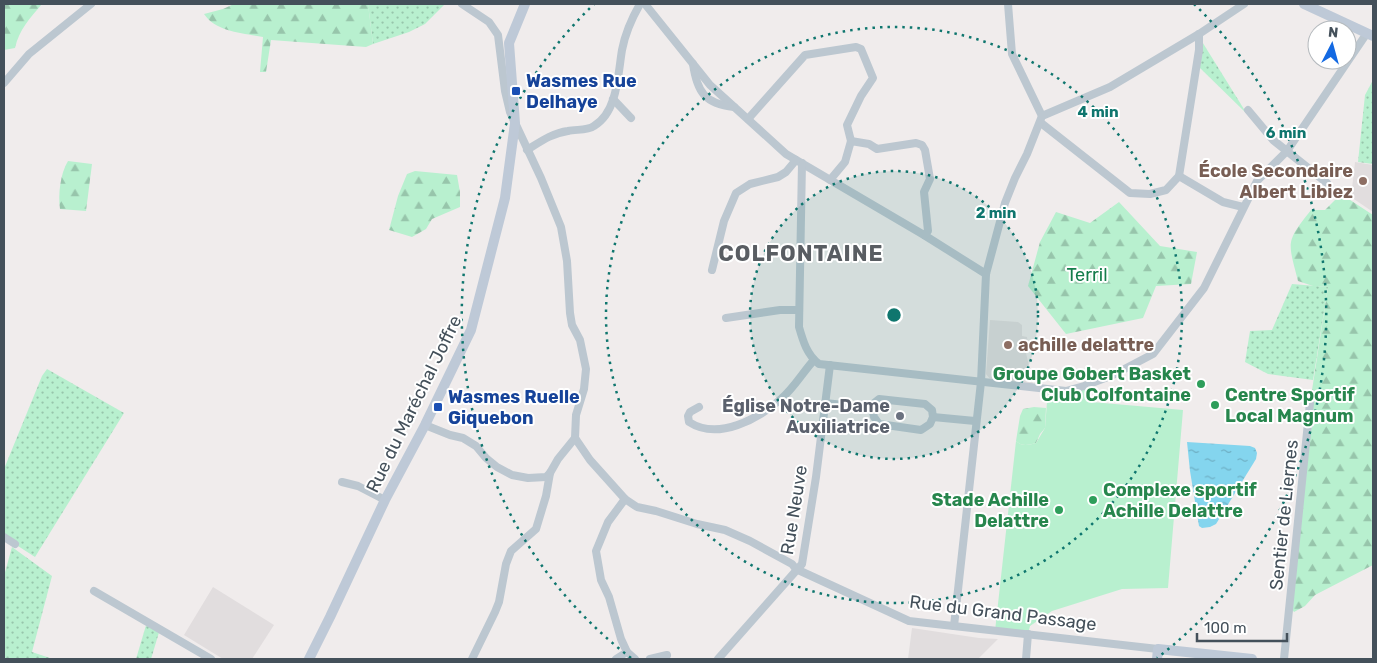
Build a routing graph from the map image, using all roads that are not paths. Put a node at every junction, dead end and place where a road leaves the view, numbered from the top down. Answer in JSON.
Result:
{"nodes":[{"id":1,"x":91,"y":4,"type":"edge"},
{"id":2,"x":462,"y":4,"type":"edge"},
{"id":3,"x":525,"y":4,"type":"edge"},
{"id":4,"x":640,"y":4,"type":"edge"},
{"id":5,"x":644,"y":4,"type":"edge"},
{"id":6,"x":1008,"y":4,"type":"edge"},
{"id":7,"x":1244,"y":4,"type":"edge"},
{"id":8,"x":1304,"y":4,"type":"edge"},
{"id":9,"x":1199,"y":34,"type":"junction"},
{"id":10,"x":1370,"y":35,"type":"edge"},
{"id":11,"x":693,"y":62,"type":"junction"},
{"id":12,"x":4,"y":83,"type":"edge"},
{"id":13,"x":613,"y":99,"type":"junction"},
{"id":14,"x":734,"y":107,"type":"junction"},
{"id":15,"x":1248,"y":110,"type":"dead end"},
{"id":16,"x":631,"y":118,"type":"dead end"},
{"id":17,"x":748,"y":119,"type":"junction"},
{"id":18,"x":1042,"y":120,"type":"junction"},
{"id":19,"x":514,"y":123,"type":"junction"},
{"id":20,"x":851,"y":142,"type":"junction"},
{"id":21,"x":527,"y":150,"type":"junction"},
{"id":22,"x":1287,"y":150,"type":"junction"},
{"id":23,"x":799,"y":162,"type":"junction"},
{"id":24,"x":1179,"y":176,"type":"junction"},
{"id":25,"x":830,"y":180,"type":"junction"},
{"id":26,"x":1327,"y":183,"type":"dead end"},
{"id":27,"x":1243,"y":207,"type":"junction"},
{"id":28,"x":924,"y":235,"type":"junction"},
{"id":29,"x":712,"y":270,"type":"dead end"},
{"id":30,"x":986,"y":274,"type":"junction"},
{"id":31,"x":799,"y":310,"type":"junction"},
{"id":32,"x":726,"y":318,"type":"dead end"},
{"id":33,"x":814,"y":360,"type":"junction"},
{"id":34,"x":830,"y":365,"type":"junction"},
{"id":35,"x":980,"y":382,"type":"junction"},
{"id":36,"x":825,"y":403,"type":"junction"},
{"id":37,"x":1310,"y":403,"type":"dead end"},
{"id":38,"x":699,"y":407,"type":"dead end"},
{"id":39,"x":872,"y":408,"type":"junction"},
{"id":40,"x":933,"y":417,"type":"junction"},
{"id":41,"x":975,"y":421,"type":"junction"},
{"id":42,"x":425,"y":425,"type":"junction"},
{"id":43,"x":575,"y":438,"type":"junction"},
{"id":44,"x":550,"y":473,"type":"junction"},
{"id":45,"x":342,"y":482,"type":"dead end"},
{"id":46,"x":625,"y":499,"type":"junction"},
{"id":47,"x":385,"y":500,"type":"junction"},
{"id":48,"x":4,"y":537,"type":"edge"},
{"id":49,"x":15,"y":544,"type":"dead end"},
{"id":50,"x":796,"y":569,"type":"junction"},
{"id":51,"x":94,"y":591,"type":"dead end"},
{"id":52,"x":954,"y":626,"type":"junction"},
{"id":53,"x":1028,"y":634,"type":"junction"},
{"id":54,"x":626,"y":652,"type":"junction"},
{"id":55,"x":1158,"y":654,"type":"edge"},
{"id":56,"x":667,"y":655,"type":"dead end"},
{"id":57,"x":211,"y":659,"type":"edge"},
{"id":58,"x":309,"y":659,"type":"edge"},
{"id":59,"x":472,"y":659,"type":"edge"},
{"id":60,"x":616,"y":659,"type":"edge"},
{"id":61,"x":635,"y":659,"type":"edge"},
{"id":62,"x":650,"y":659,"type":"edge"},
{"id":63,"x":718,"y":659,"type":"edge"},
{"id":64,"x":1026,"y":659,"type":"edge"},
{"id":65,"x":1252,"y":659,"type":"edge"},
{"id":66,"x":1284,"y":659,"type":"edge"}],
"edges":[{"from":1,"to":12,"type":"street"},
{"from":2,"to":19,"type":"street"},
{"from":3,"to":19,"type":"street","name":"Rue du Maréchal Joffre"},
{"from":4,"to":13,"type":"street"},
{"from":5,"to":11,"type":"street"},
{"from":6,"to":18,"type":"street"},
{"from":7,"to":9,"type":"street"},
{"from":8,"to":10,"type":"street"},
{"from":9,"to":18,"type":"street"},
{"from":9,"to":24,"type":"street"},
{"from":10,"to":22,"type":"street"},
{"from":11,"to":14,"type":"street"},
{"from":11,"to":14,"type":"street"},
{"from":13,"to":16,"type":"street"},
{"from":13,"to":21,"type":"street"},
{"from":14,"to":17,"type":"street"},
{"from":15,"to":22,"type":"street"},
{"from":17,"to":20,"type":"street"},
{"from":17,"to":23,"type":"street"},
{"from":18,"to":24,"type":"street"},
{"from":18,"to":30,"type":"street"},
{"from":19,"to":21,"type":"street"},
{"from":19,"to":42,"type":"street","name":"Rue du Maréchal Joffre"},
{"from":20,"to":25,"type":"street"},
{"from":20,"to":28,"type":"street"},
{"from":21,"to":43,"type":"street"},
{"from":22,"to":26,"type":"street"},
{"from":22,"to":27,"type":"street"},
{"from":23,"to":25,"type":"street"},
{"from":23,"to":29,"type":"street"},
{"from":23,"to":31,"type":"street"},
{"from":24,"to":27,"type":"street"},
{"from":25,"to":28,"type":"street"},
{"from":27,"to":35,"type":"street"},
{"from":28,"to":30,"type":"street"},
{"from":30,"to":35,"type":"street"},
{"from":31,"to":32,"type":"street"},
{"from":31,"to":33,"type":"street"},
{"from":33,"to":34,"type":"street"},
{"from":33,"to":38,"type":"street"},
{"from":34,"to":35,"type":"street"},
{"from":34,"to":36,"type":"street","name":"Rue Neuve"},
{"from":35,"to":41,"type":"street"},
{"from":36,"to":39,"type":"street"},
{"from":36,"to":50,"type":"street","name":"Rue Neuve"},
{"from":37,"to":66,"type":"street","name":"Sentier de Liernes"},
{"from":39,"to":40,"type":"street"},
{"from":39,"to":40,"type":"street"},
{"from":40,"to":41,"type":"street"},
{"from":41,"to":52,"type":"street"},
{"from":42,"to":44,"type":"street"},
{"from":42,"to":47,"type":"street","name":"Rue du Maréchal Joffre"},
{"from":43,"to":44,"type":"street"},
{"from":43,"to":46,"type":"street"},
{"from":44,"to":59,"type":"street"},
{"from":45,"to":47,"type":"street"},
{"from":46,"to":50,"type":"street","name":"Rue du Grand Passage"},
{"from":46,"to":54,"type":"street"},
{"from":47,"to":58,"type":"street","name":"Rue du Maréchal Joffre"},
{"from":48,"to":49,"type":"street"},
{"from":50,"to":52,"type":"street","name":"Rue du Grand Passage"},
{"from":50,"to":63,"type":"street","name":"Rue Neuve"},
{"from":51,"to":57,"type":"street"},
{"from":52,"to":53,"type":"street","name":"Rue du Grand Passage"},
{"from":53,"to":55,"type":"street","name":"Rue du Grand Passage"},
{"from":53,"to":64,"type":"street"},
{"from":54,"to":60,"type":"street"},
{"from":54,"to":61,"type":"street"},
{"from":55,"to":65,"type":"street","name":"Rue du Grand Passage"},
{"from":56,"to":62,"type":"street"}]}
